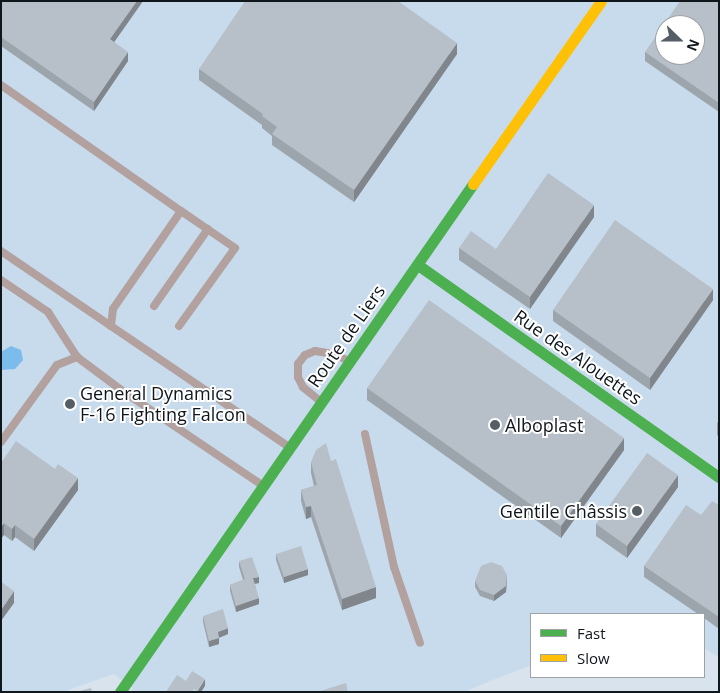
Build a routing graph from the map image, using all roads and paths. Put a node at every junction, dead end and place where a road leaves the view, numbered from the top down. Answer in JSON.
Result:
{"nodes":[{"id":1,"x":601,"y":1,"type":"edge"},
{"id":2,"x":1,"y":85,"type":"edge"},
{"id":3,"x":181,"y":211,"type":"junction"},
{"id":4,"x":208,"y":230,"type":"junction"},
{"id":5,"x":1,"y":251,"type":"edge"},
{"id":6,"x":418,"y":265,"type":"junction"},
{"id":7,"x":1,"y":280,"type":"edge"},
{"id":8,"x":154,"y":306,"type":"dead end"},
{"id":9,"x":111,"y":326,"type":"junction"},
{"id":10,"x":180,"y":326,"type":"dead end"},
{"id":11,"x":77,"y":357,"type":"junction"},
{"id":12,"x":350,"y":362,"type":"junction"},
{"id":13,"x":321,"y":402,"type":"junction"},
{"id":14,"x":365,"y":434,"type":"dead end"},
{"id":15,"x":1,"y":442,"type":"edge"},
{"id":16,"x":289,"y":446,"type":"junction"},
{"id":17,"x":719,"y":477,"type":"edge"},
{"id":18,"x":262,"y":485,"type":"junction"},
{"id":19,"x":420,"y":643,"type":"dead end"},
{"id":20,"x":120,"y":692,"type":"edge"}],
"edges":[{"from":1,"to":6,"type":"street","name":"Route de Liers"},
{"from":2,"to":3,"type":"lane"},
{"from":3,"to":4,"type":"lane"},
{"from":3,"to":9,"type":"lane"},
{"from":4,"to":8,"type":"lane"},
{"from":4,"to":10,"type":"lane"},
{"from":5,"to":9,"type":"lane"},
{"from":6,"to":12,"type":"street","name":"Route de Liers"},
{"from":6,"to":17,"type":"street","name":"Rue des Alouettes"},
{"from":7,"to":11,"type":"lane"},
{"from":9,"to":16,"type":"lane"},
{"from":11,"to":15,"type":"lane"},
{"from":11,"to":18,"type":"lane"},
{"from":12,"to":13,"type":"street","name":"Route de Liers"},
{"from":12,"to":13,"type":"lane"},
{"from":13,"to":16,"type":"street","name":"Route de Liers"},
{"from":14,"to":19,"type":"lane"},
{"from":16,"to":18,"type":"street","name":"Route de Liers"},
{"from":18,"to":20,"type":"street","name":"Route de Liers"}]}
